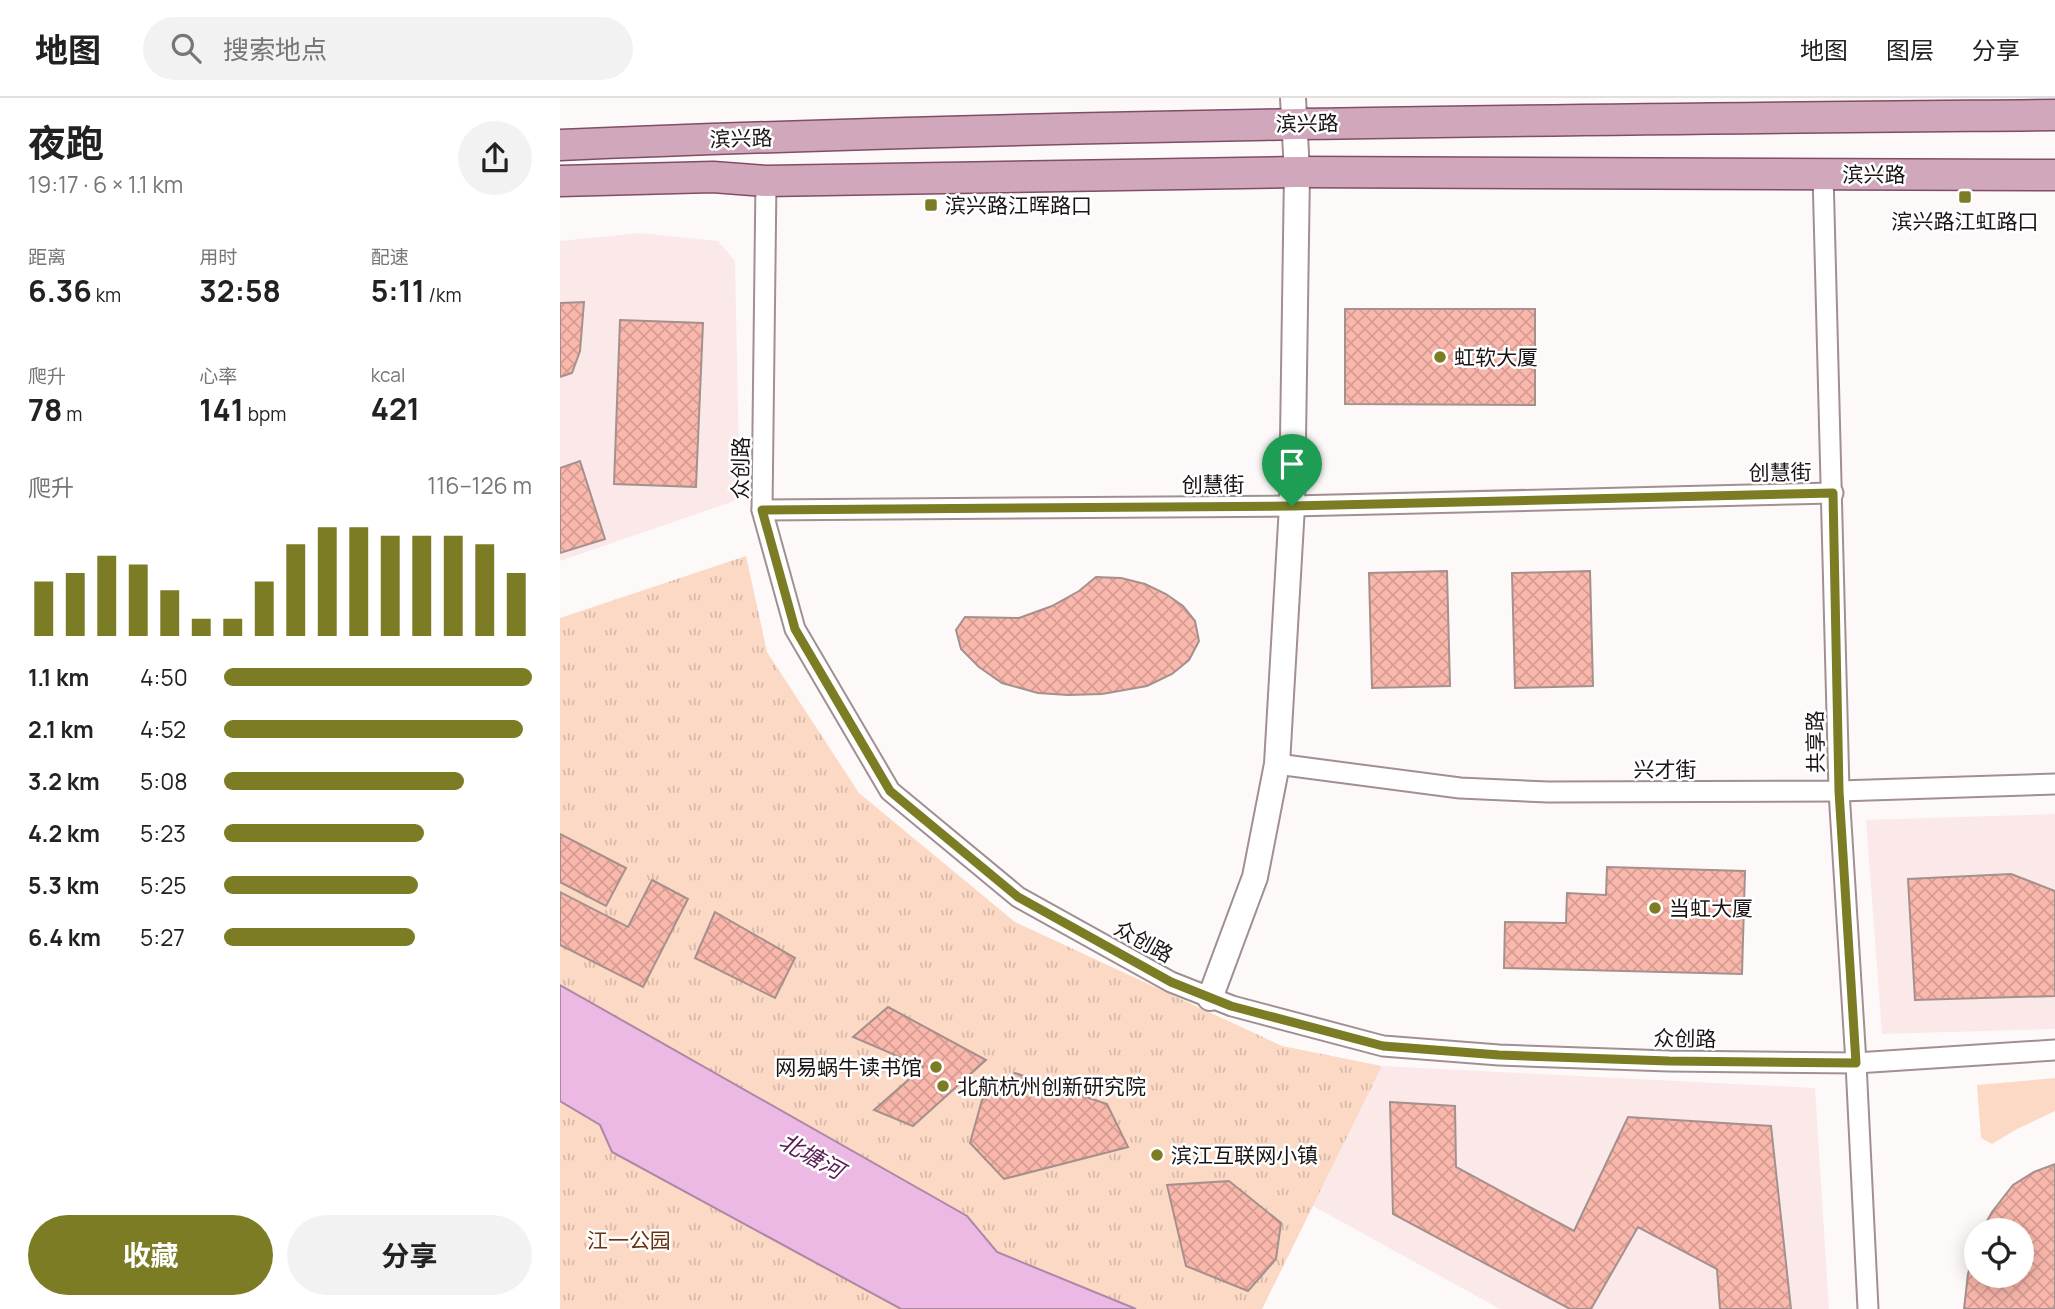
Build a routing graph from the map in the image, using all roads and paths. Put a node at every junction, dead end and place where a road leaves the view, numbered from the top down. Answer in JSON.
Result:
{"nodes":[{"id":1,"x":1294,"y":111,"type":"edge"},
{"id":2,"x":2055,"y":115,"type":"edge"},
{"id":3,"x":560,"y":145,"type":"edge"},
{"id":4,"x":1297,"y":172,"type":"junction"},
{"id":5,"x":1823,"y":173,"type":"junction"},
{"id":6,"x":2055,"y":175,"type":"edge"},
{"id":7,"x":560,"y":181,"type":"edge"},
{"id":8,"x":766,"y":181,"type":"junction"},
{"id":9,"x":1833,"y":493,"type":"junction"},
{"id":10,"x":1292,"y":506,"type":"junction"},
{"id":11,"x":762,"y":510,"type":"junction"},
{"id":12,"x":1277,"y":764,"type":"junction"},
{"id":13,"x":2055,"y":783,"type":"edge"},
{"id":14,"x":1839,"y":791,"type":"junction"},
{"id":15,"x":1210,"y":998,"type":"junction"},
{"id":16,"x":2055,"y":1050,"type":"edge"},
{"id":17,"x":1856,"y":1063,"type":"junction"},
{"id":18,"x":1868,"y":1309,"type":"edge"}],
"edges":[{"from":1,"to":2,"type":"main road","name":"滨兴路"},
{"from":1,"to":3,"type":"main road","name":"滨兴路"},
{"from":1,"to":4,"type":"street"},
{"from":4,"to":5,"type":"main road","name":"滨兴路"},
{"from":4,"to":8,"type":"main road","name":"滨兴路"},
{"from":4,"to":10,"type":"street"},
{"from":5,"to":6,"type":"main road","name":"滨兴路"},
{"from":5,"to":9,"type":"street","name":"共享路"},
{"from":7,"to":8,"type":"main road","name":"滨兴路"},
{"from":8,"to":11,"type":"street","name":"众创路"},
{"from":9,"to":10,"type":"street","name":"创慧街"},
{"from":9,"to":14,"type":"street","name":"共享路"},
{"from":10,"to":11,"type":"street","name":"创慧街"},
{"from":10,"to":12,"type":"street"},
{"from":11,"to":15,"type":"street","name":"众创路"},
{"from":12,"to":14,"type":"street","name":"兴才街"},
{"from":12,"to":15,"type":"street"},
{"from":13,"to":14,"type":"street","name":"兴才街"},
{"from":14,"to":17,"type":"street","name":"共享路"},
{"from":15,"to":17,"type":"street","name":"众创路"},
{"from":16,"to":17,"type":"street","name":"众创路"},
{"from":17,"to":18,"type":"street","name":"共享路"}]}
